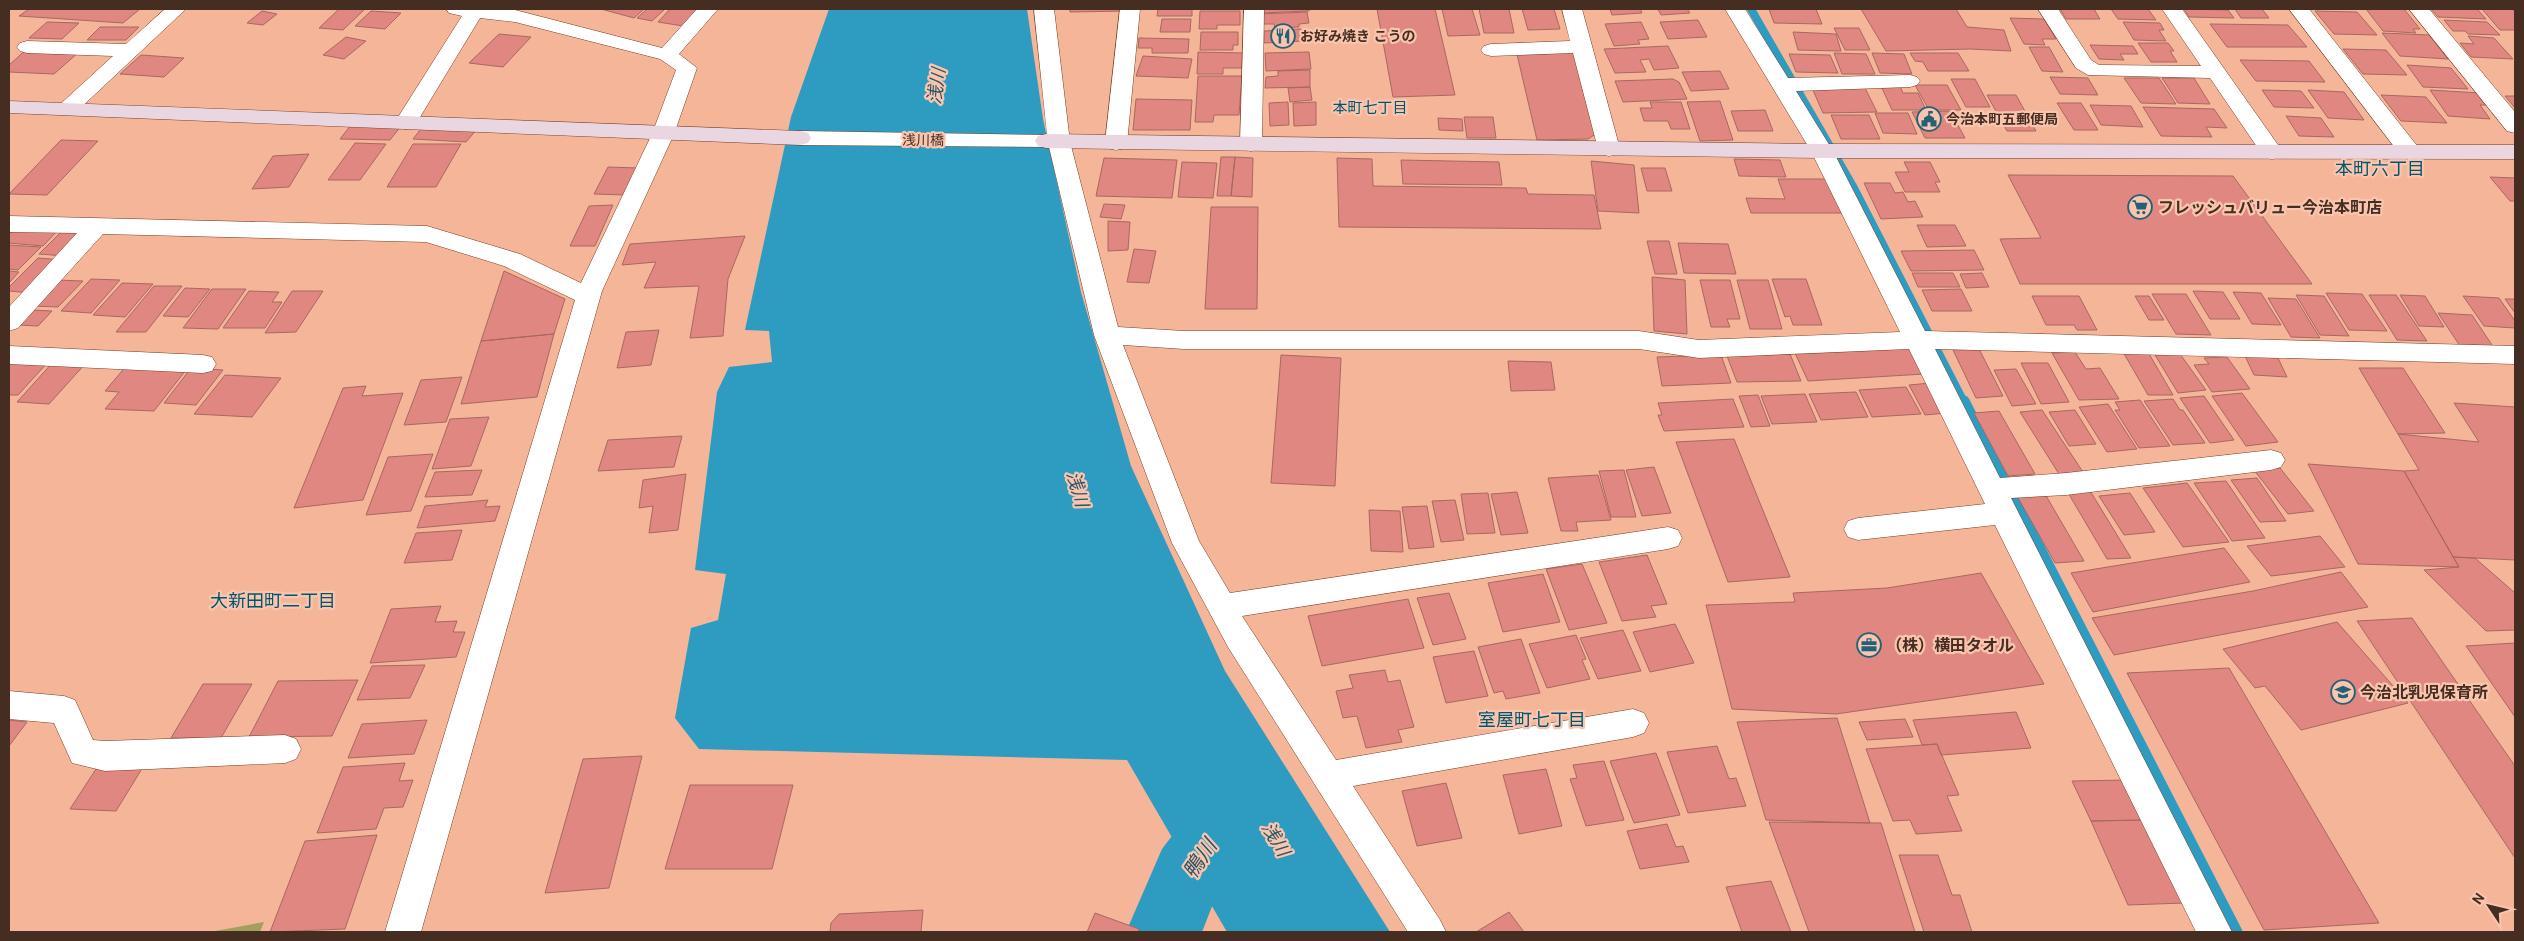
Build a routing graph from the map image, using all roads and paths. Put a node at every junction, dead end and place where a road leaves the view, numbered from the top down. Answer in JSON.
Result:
{"nodes":[{"id":1,"x":176,"y":9,"type":"edge"},
{"id":2,"x":708,"y":9,"type":"edge"},
{"id":3,"x":1044,"y":9,"type":"edge"},
{"id":4,"x":1130,"y":9,"type":"edge"},
{"id":5,"x":1254,"y":9,"type":"edge"},
{"id":6,"x":1572,"y":9,"type":"edge"},
{"id":7,"x":1735,"y":9,"type":"edge"},
{"id":8,"x":2048,"y":9,"type":"edge"},
{"id":9,"x":2172,"y":9,"type":"edge"},
{"id":10,"x":2300,"y":9,"type":"edge"},
{"id":11,"x":2419,"y":9,"type":"edge"},
{"id":12,"x":466,"y":10,"type":"edge"},
{"id":13,"x":1582,"y":46,"type":"junction"},
{"id":14,"x":27,"y":47,"type":"dead end"},
{"id":15,"x":132,"y":50,"type":"junction"},
{"id":16,"x":1491,"y":50,"type":"dead end"},
{"id":17,"x":666,"y":55,"type":"junction"},
{"id":18,"x":2216,"y":72,"type":"junction"},
{"id":19,"x":1910,"y":81,"type":"dead end"},
{"id":20,"x":1781,"y":85,"type":"junction"},
{"id":21,"x":9,"y":107,"type":"edge"},
{"id":22,"x":67,"y":108,"type":"junction"},
{"id":23,"x":406,"y":122,"type":"junction"},
{"id":24,"x":2515,"y":126,"type":"edge"},
{"id":25,"x":663,"y":134,"type":"junction"},
{"id":26,"x":1052,"y":142,"type":"junction"},
{"id":27,"x":1116,"y":143,"type":"junction"},
{"id":28,"x":1251,"y":144,"type":"junction"},
{"id":29,"x":1609,"y":148,"type":"junction"},
{"id":30,"x":1822,"y":151,"type":"junction"},
{"id":31,"x":2272,"y":152,"type":"junction"},
{"id":32,"x":2410,"y":152,"type":"junction"},
{"id":33,"x":2515,"y":152,"type":"edge"},
{"id":34,"x":9,"y":224,"type":"edge"},
{"id":35,"x":97,"y":226,"type":"junction"},
{"id":36,"x":589,"y":296,"type":"junction"},
{"id":37,"x":9,"y":322,"type":"edge"},
{"id":38,"x":1107,"y":335,"type":"junction"},
{"id":39,"x":1916,"y":340,"type":"junction"},
{"id":40,"x":9,"y":355,"type":"edge"},
{"id":41,"x":2515,"y":355,"type":"edge"},
{"id":42,"x":204,"y":364,"type":"dead end"},
{"id":43,"x":2271,"y":460,"type":"dead end"},
{"id":44,"x":1997,"y":501,"type":"junction"},
{"id":45,"x":1858,"y":529,"type":"dead end"},
{"id":46,"x":1668,"y":538,"type":"dead end"},
{"id":47,"x":1222,"y":607,"type":"junction"},
{"id":48,"x":9,"y":705,"type":"edge"},
{"id":49,"x":1633,"y":723,"type":"dead end"},
{"id":50,"x":284,"y":749,"type":"dead end"},
{"id":51,"x":1328,"y":776,"type":"junction"},
{"id":52,"x":403,"y":932,"type":"edge"},
{"id":53,"x":1428,"y":932,"type":"edge"},
{"id":54,"x":2214,"y":932,"type":"edge"}],
"edges":[{"from":1,"to":15,"type":"street"},
{"from":2,"to":17,"type":"street"},
{"from":3,"to":26,"type":"street"},
{"from":4,"to":27,"type":"street"},
{"from":5,"to":28,"type":"street"},
{"from":6,"to":13,"type":"street"},
{"from":7,"to":20,"type":"street"},
{"from":8,"to":18,"type":"street"},
{"from":9,"to":18,"type":"street"},
{"from":10,"to":32,"type":"street"},
{"from":11,"to":24,"type":"street"},
{"from":12,"to":17,"type":"street"},
{"from":12,"to":23,"type":"street"},
{"from":13,"to":16,"type":"street"},
{"from":13,"to":29,"type":"street"},
{"from":14,"to":15,"type":"street"},
{"from":15,"to":22,"type":"street"},
{"from":17,"to":25,"type":"street"},
{"from":18,"to":31,"type":"street"},
{"from":19,"to":20,"type":"street"},
{"from":20,"to":30,"type":"street"},
{"from":21,"to":22,"type":"street"},
{"from":22,"to":23,"type":"street"},
{"from":23,"to":25,"type":"street"},
{"from":25,"to":26,"type":"street","name":"浅川橋"},
{"from":25,"to":36,"type":"street"},
{"from":26,"to":27,"type":"street"},
{"from":26,"to":38,"type":"street"},
{"from":27,"to":28,"type":"street"},
{"from":28,"to":29,"type":"street"},
{"from":29,"to":30,"type":"street"},
{"from":30,"to":31,"type":"street"},
{"from":30,"to":39,"type":"street"},
{"from":31,"to":32,"type":"street"},
{"from":32,"to":33,"type":"street"},
{"from":34,"to":35,"type":"street"},
{"from":35,"to":36,"type":"street"},
{"from":35,"to":37,"type":"street"},
{"from":36,"to":52,"type":"street"},
{"from":38,"to":39,"type":"street"},
{"from":38,"to":47,"type":"street"},
{"from":39,"to":41,"type":"street"},
{"from":39,"to":44,"type":"street"},
{"from":40,"to":42,"type":"street"},
{"from":43,"to":44,"type":"street"},
{"from":44,"to":45,"type":"street"},
{"from":44,"to":54,"type":"street"},
{"from":46,"to":47,"type":"street"},
{"from":47,"to":51,"type":"street"},
{"from":48,"to":50,"type":"street"},
{"from":49,"to":51,"type":"street"},
{"from":51,"to":53,"type":"street"}]}
